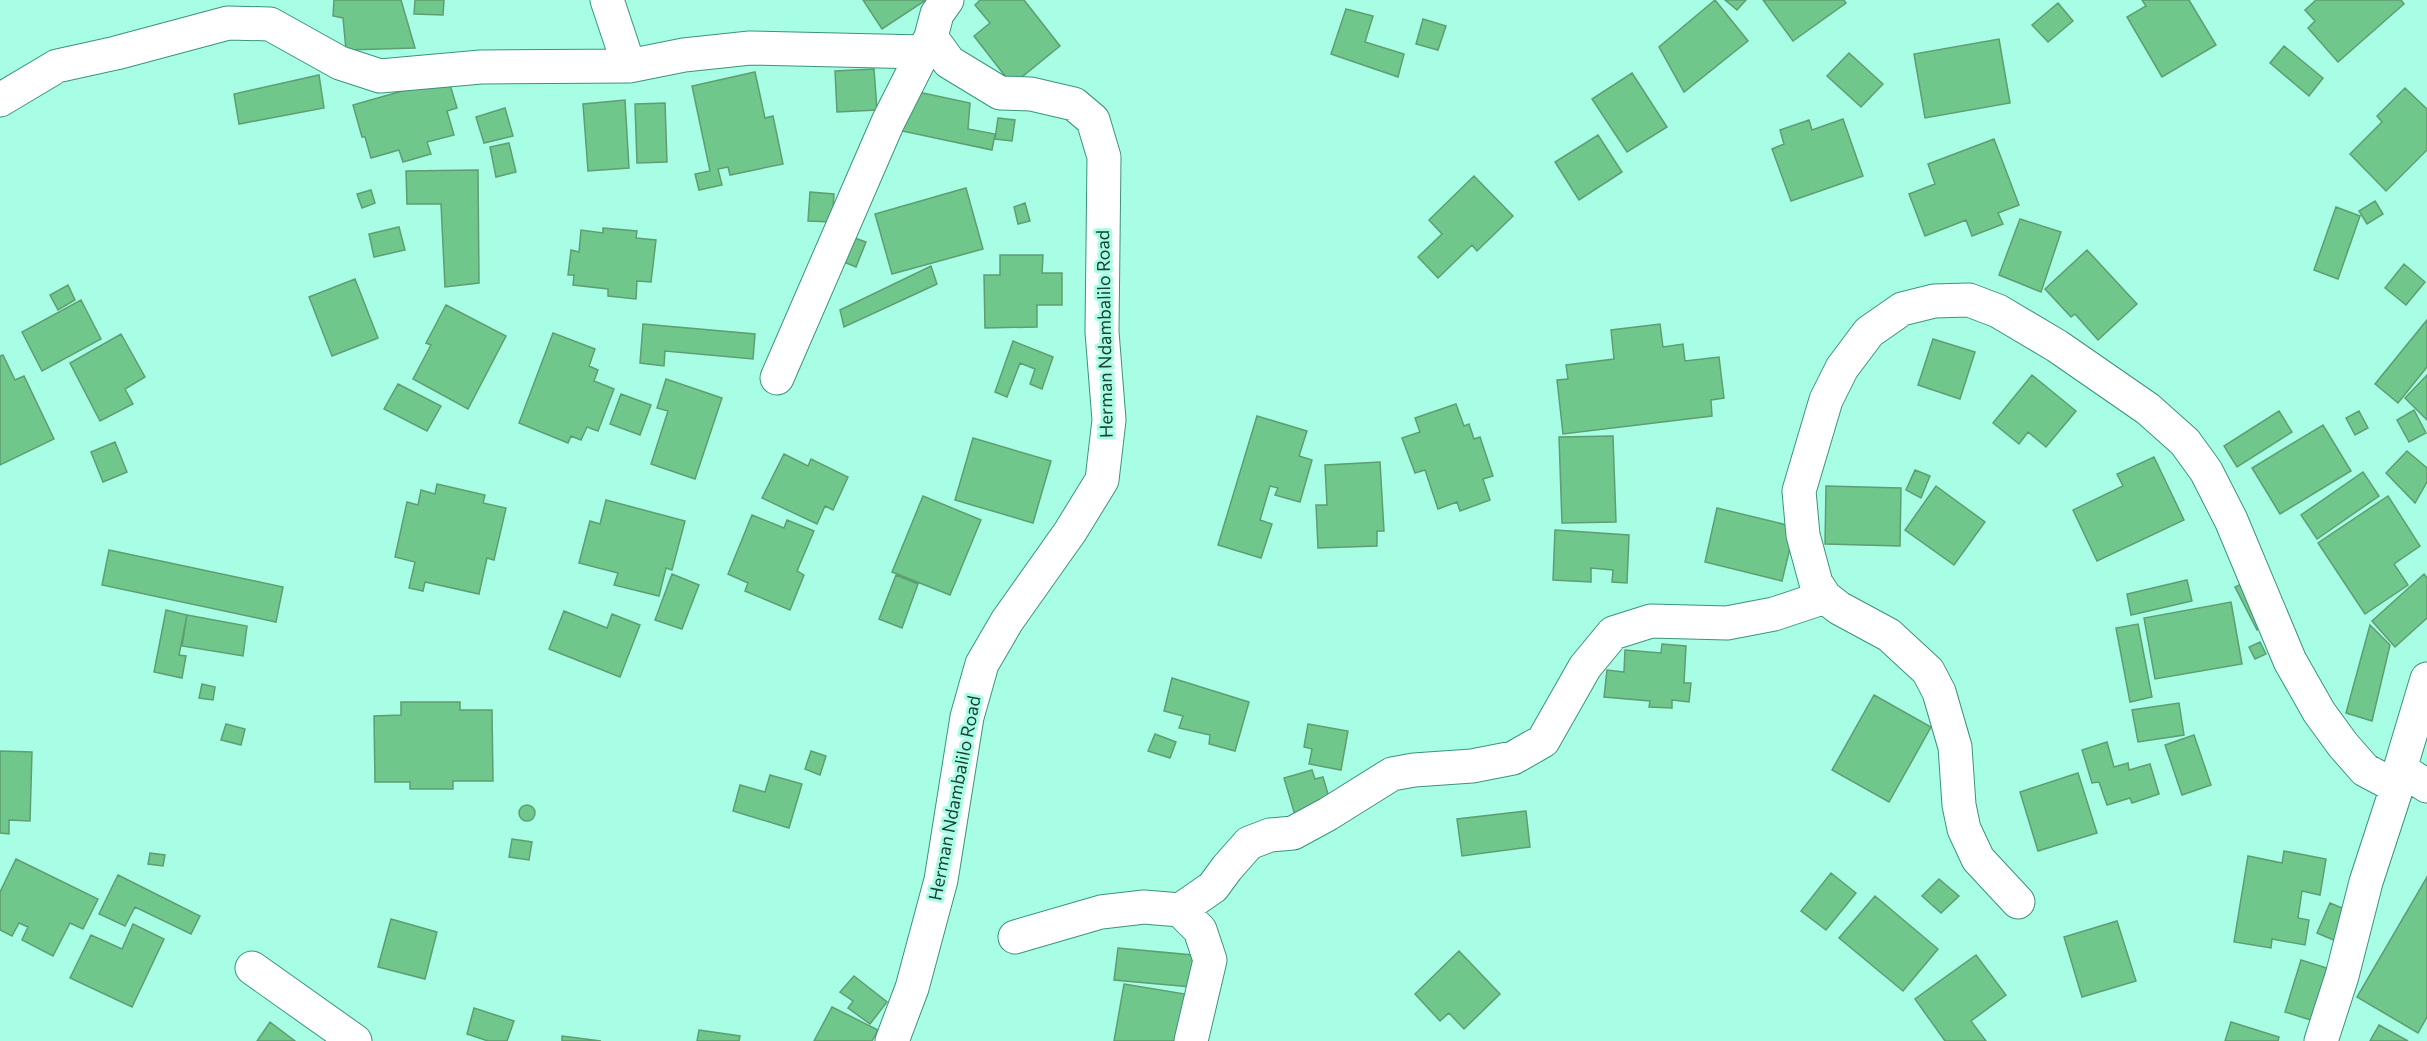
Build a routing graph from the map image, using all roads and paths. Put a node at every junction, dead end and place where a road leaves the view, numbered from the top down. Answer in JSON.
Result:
{"nodes":[{"id":1,"x":607,"y":0,"type":"edge"},
{"id":2,"x":947,"y":0,"type":"edge"},
{"id":3,"x":927,"y":45,"type":"junction"},
{"id":4,"x":629,"y":66,"type":"junction"},
{"id":5,"x":0,"y":100,"type":"edge"},
{"id":6,"x":777,"y":378,"type":"dead end"},
{"id":7,"x":1826,"y":597,"type":"junction"},
{"id":8,"x":2427,"y":679,"type":"edge"},
{"id":9,"x":2408,"y":781,"type":"edge"},
{"id":10,"x":2018,"y":902,"type":"dead end"},
{"id":11,"x":1180,"y":910,"type":"junction"},
{"id":12,"x":1015,"y":937,"type":"dead end"},
{"id":13,"x":252,"y":968,"type":"dead end"},
{"id":14,"x":355,"y":1041,"type":"edge"},
{"id":15,"x":892,"y":1041,"type":"edge"},
{"id":16,"x":1191,"y":1041,"type":"edge"},
{"id":17,"x":2321,"y":1041,"type":"edge"}],
"edges":[{"from":1,"to":4,"type":"street"},
{"from":2,"to":3,"type":"street"},
{"from":3,"to":4,"type":"street"},
{"from":3,"to":6,"type":"street"},
{"from":3,"to":15,"type":"street","name":"Herman Ndambalilo Road"},
{"from":4,"to":5,"type":"street"},
{"from":7,"to":9,"type":"street"},
{"from":7,"to":10,"type":"street"},
{"from":7,"to":11,"type":"street"},
{"from":8,"to":9,"type":"street"},
{"from":9,"to":17,"type":"street"},
{"from":11,"to":12,"type":"street"},
{"from":11,"to":16,"type":"street"},
{"from":13,"to":14,"type":"street"}]}
